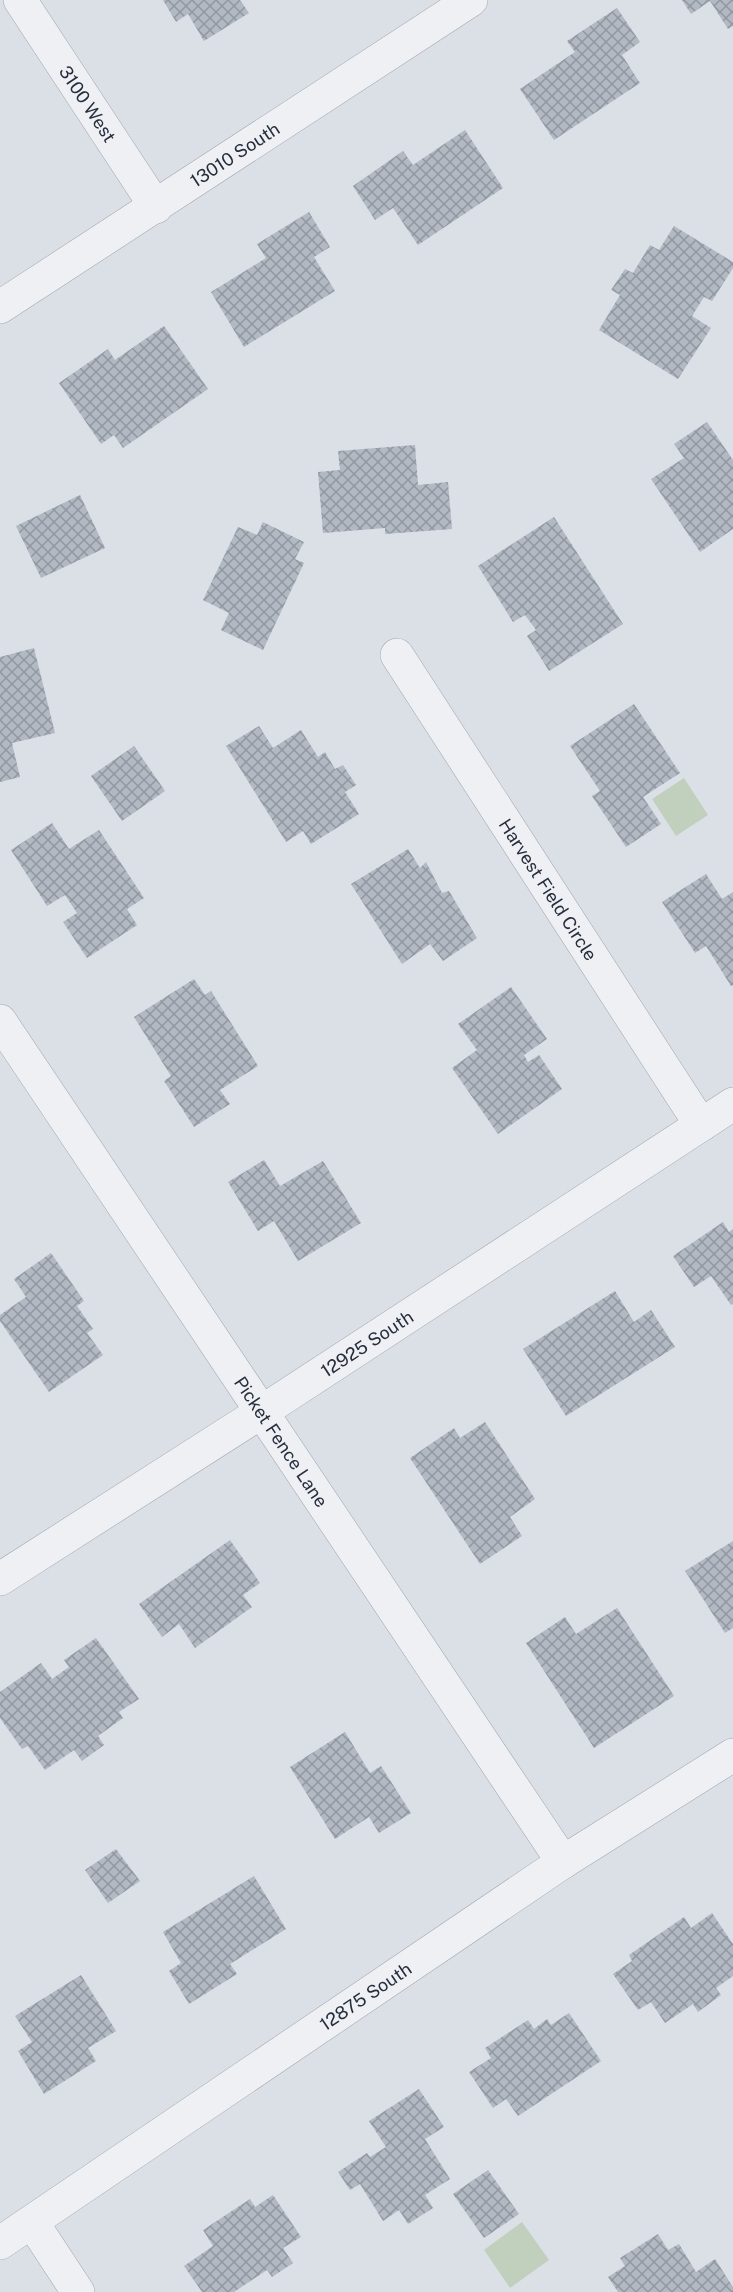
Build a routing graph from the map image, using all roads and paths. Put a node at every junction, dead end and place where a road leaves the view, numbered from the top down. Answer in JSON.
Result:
{"nodes":[{"id":1,"x":20,"y":0,"type":"edge"},
{"id":2,"x":471,"y":0,"type":"edge"},
{"id":3,"x":156,"y":207,"type":"junction"},
{"id":4,"x":0,"y":307,"type":"edge"},
{"id":5,"x":397,"y":655,"type":"dead end"},
{"id":6,"x":0,"y":1021,"type":"edge"},
{"id":7,"x":733,"y":1104,"type":"edge"},
{"id":8,"x":701,"y":1125,"type":"junction"},
{"id":9,"x":263,"y":1411,"type":"junction"},
{"id":10,"x":0,"y":1579,"type":"edge"},
{"id":11,"x":733,"y":1755,"type":"edge"},
{"id":12,"x":563,"y":1862,"type":"junction"},
{"id":13,"x":32,"y":2222,"type":"junction"},
{"id":14,"x":0,"y":2243,"type":"edge"},
{"id":15,"x":78,"y":2292,"type":"edge"}],
"edges":[{"from":1,"to":3,"type":"street","name":"3100 West"},
{"from":2,"to":3,"type":"street","name":"13010 South"},
{"from":3,"to":4,"type":"street","name":"13010 South"},
{"from":5,"to":8,"type":"street","name":"Harvest Field Circle"},
{"from":6,"to":9,"type":"street","name":"Picket Fence Lane"},
{"from":7,"to":8,"type":"street","name":"12925 South"},
{"from":8,"to":9,"type":"street","name":"12925 South"},
{"from":9,"to":10,"type":"street","name":"12925 South"},
{"from":9,"to":12,"type":"street","name":"Picket Fence Lane"},
{"from":11,"to":12,"type":"street","name":"12875 South"},
{"from":12,"to":13,"type":"street","name":"12875 South"},
{"from":13,"to":14,"type":"street","name":"12875 South"},
{"from":13,"to":15,"type":"street"}]}
